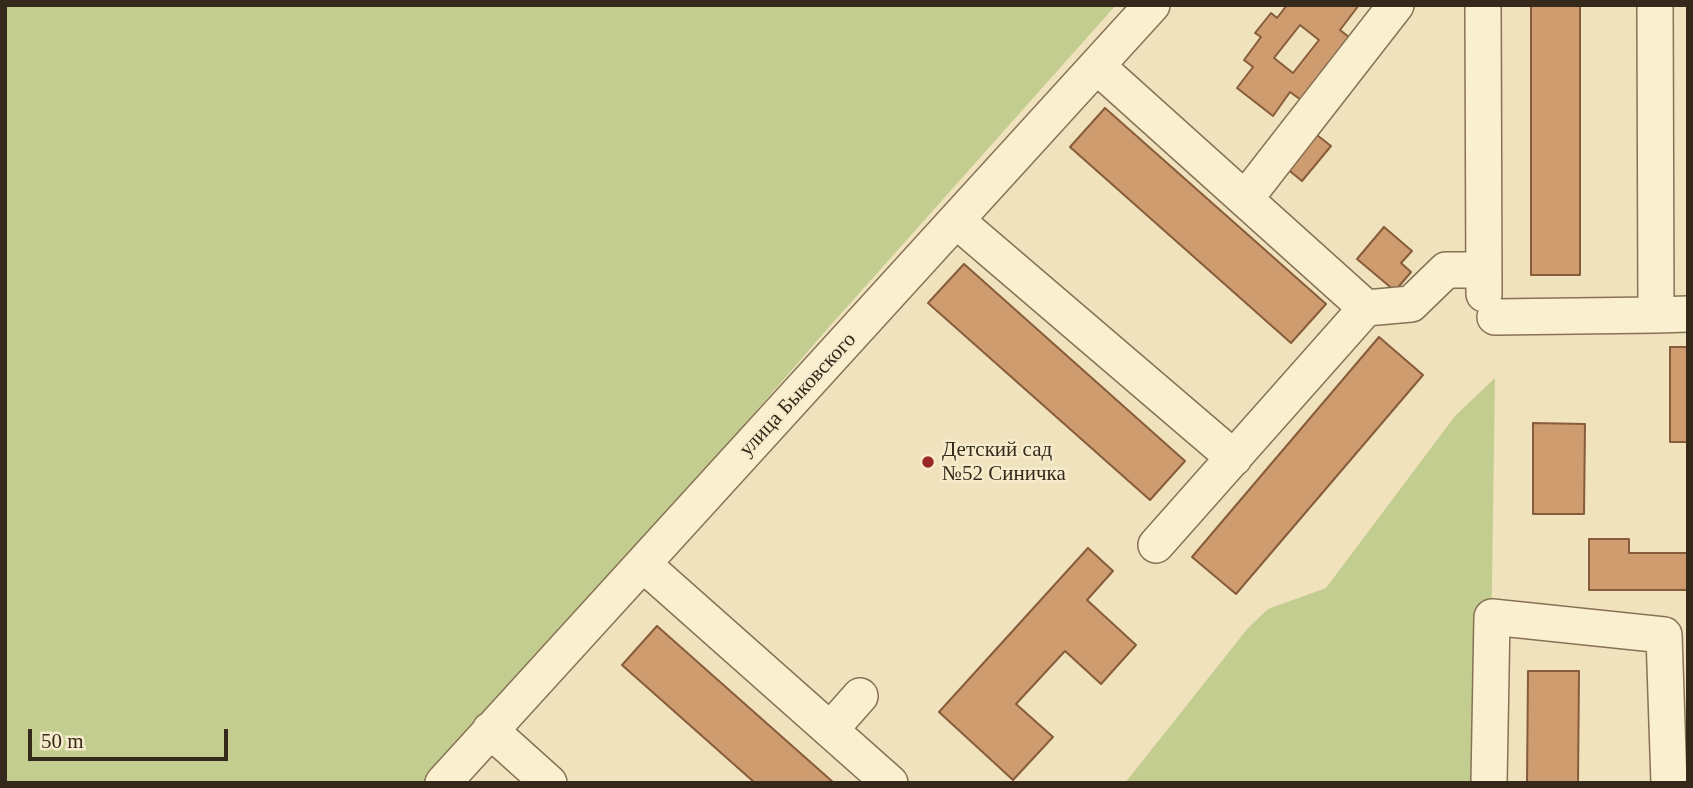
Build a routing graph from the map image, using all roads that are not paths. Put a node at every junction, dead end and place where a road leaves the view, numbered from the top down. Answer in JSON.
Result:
{"nodes":[{"id":1,"x":1152,"y":5,"type":"edge"},
{"id":2,"x":1396,"y":5,"type":"edge"},
{"id":3,"x":1483,"y":5,"type":"edge"},
{"id":4,"x":1655,"y":5,"type":"edge"},
{"id":5,"x":1098,"y":67,"type":"junction"},
{"id":6,"x":1245,"y":199,"type":"junction"},
{"id":7,"x":957,"y":221,"type":"junction"},
{"id":8,"x":1488,"y":293,"type":"junction"},
{"id":9,"x":1366,"y":308,"type":"junction"},
{"id":10,"x":1672,"y":314,"type":"edge"},
{"id":11,"x":1234,"y":458,"type":"junction"},
{"id":12,"x":1156,"y":545,"type":"dead end"},
{"id":13,"x":643,"y":564,"type":"junction"},
{"id":14,"x":1676,"y":635,"type":"edge"},
{"id":15,"x":860,"y":696,"type":"dead end"},
{"id":16,"x":490,"y":730,"type":"junction"},
{"id":17,"x":830,"y":730,"type":"junction"},
{"id":18,"x":443,"y":783,"type":"edge"},
{"id":19,"x":549,"y":783,"type":"edge"},
{"id":20,"x":890,"y":783,"type":"edge"},
{"id":21,"x":1489,"y":783,"type":"edge"},
{"id":22,"x":1669,"y":783,"type":"edge"}],
"edges":[{"from":1,"to":5,"type":"street","name":"улица Быковского"},
{"from":2,"to":6,"type":"street"},
{"from":3,"to":8,"type":"street"},
{"from":4,"to":10,"type":"street"},
{"from":5,"to":6,"type":"street"},
{"from":5,"to":7,"type":"street","name":"улица Быковского"},
{"from":6,"to":9,"type":"street"},
{"from":7,"to":11,"type":"street"},
{"from":7,"to":13,"type":"street","name":"улица Быковского"},
{"from":8,"to":9,"type":"street"},
{"from":8,"to":10,"type":"street"},
{"from":9,"to":11,"type":"street"},
{"from":11,"to":12,"type":"street"},
{"from":13,"to":16,"type":"street","name":"улица Быковского"},
{"from":13,"to":17,"type":"street"},
{"from":14,"to":21,"type":"street"},
{"from":14,"to":22,"type":"street"},
{"from":15,"to":17,"type":"street"},
{"from":16,"to":18,"type":"street","name":"улица Быковского"},
{"from":16,"to":19,"type":"street"},
{"from":17,"to":20,"type":"street"}]}
